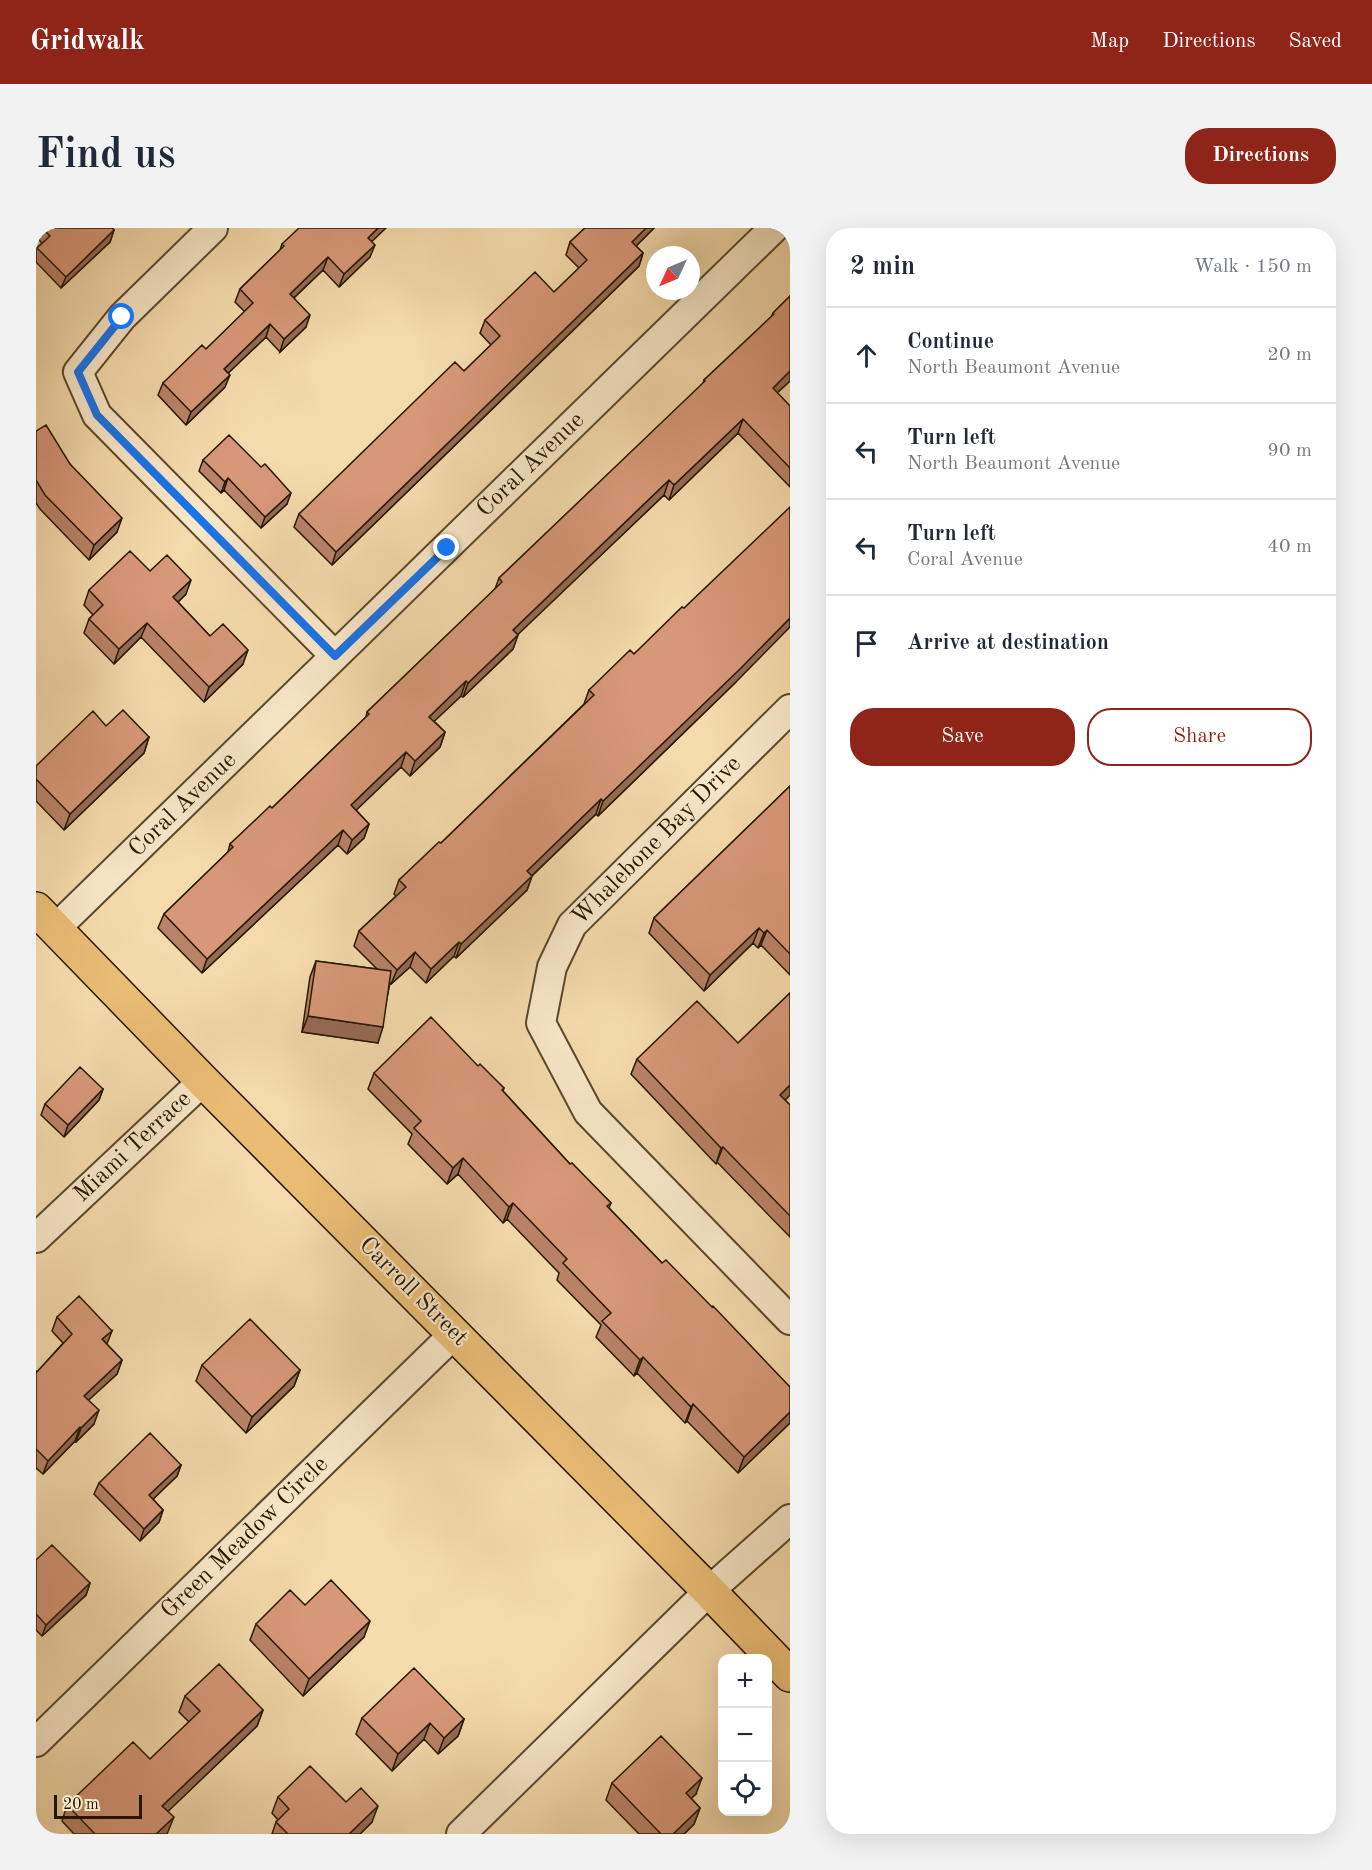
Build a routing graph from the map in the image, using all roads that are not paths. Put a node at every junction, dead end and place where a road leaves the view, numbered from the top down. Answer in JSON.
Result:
{"nodes":[{"id":1,"x":213,"y":228,"type":"edge"},
{"id":2,"x":774,"y":228,"type":"edge"},
{"id":3,"x":335,"y":656,"type":"junction"},
{"id":4,"x":790,"y":709,"type":"edge"},
{"id":5,"x":46,"y":919,"type":"edge"},
{"id":6,"x":203,"y":1081,"type":"junction"},
{"id":7,"x":36,"y":1238,"type":"edge"},
{"id":8,"x":790,"y":1320,"type":"edge"},
{"id":9,"x":454,"y":1334,"type":"junction"},
{"id":10,"x":790,"y":1519,"type":"edge"},
{"id":11,"x":709,"y":1592,"type":"junction"},
{"id":12,"x":790,"y":1676,"type":"edge"},
{"id":13,"x":36,"y":1742,"type":"edge"},
{"id":14,"x":461,"y":1834,"type":"edge"}],
"edges":[{"from":1,"to":3,"type":"street"},
{"from":2,"to":3,"type":"street","name":"Coral Avenue"},
{"from":3,"to":5,"type":"street","name":"Coral Avenue"},
{"from":4,"to":8,"type":"street","name":"Whalebone Bay Drive"},
{"from":5,"to":6,"type":"main road","name":"Carroll Street"},
{"from":6,"to":7,"type":"street","name":"Miami Terrace"},
{"from":6,"to":9,"type":"main road","name":"Carroll Street"},
{"from":9,"to":11,"type":"main road","name":"Carroll Street"},
{"from":9,"to":13,"type":"street","name":"Green Meadow Circle"},
{"from":10,"to":11,"type":"street"},
{"from":11,"to":12,"type":"main road","name":"Carroll Street"},
{"from":11,"to":14,"type":"street"}]}
